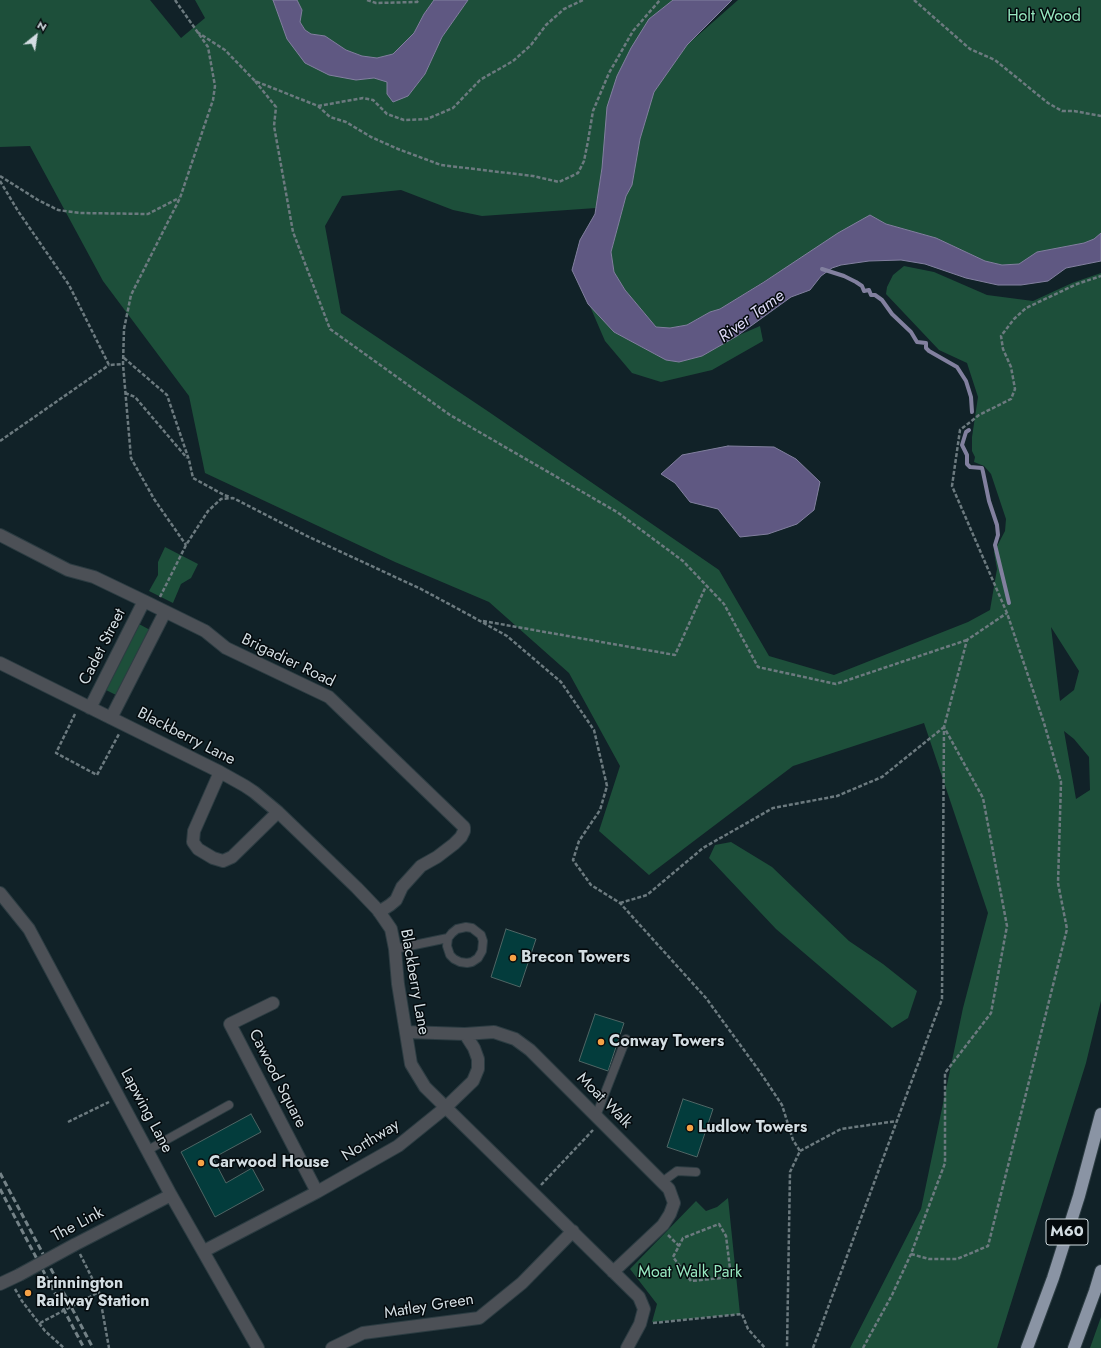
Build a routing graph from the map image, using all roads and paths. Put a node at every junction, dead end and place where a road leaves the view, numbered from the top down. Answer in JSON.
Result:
{"nodes":[{"id":1,"x":175,"y":0,"type":"edge"},
{"id":2,"x":367,"y":0,"type":"edge"},
{"id":3,"x":419,"y":0,"type":"edge"},
{"id":4,"x":583,"y":0,"type":"edge"},
{"id":5,"x":660,"y":0,"type":"edge"},
{"id":6,"x":914,"y":0,"type":"edge"},
{"id":7,"x":197,"y":32,"type":"junction"},
{"id":8,"x":255,"y":81,"type":"junction"},
{"id":9,"x":318,"y":106,"type":"junction"},
{"id":10,"x":1101,"y":116,"type":"edge"},
{"id":11,"x":0,"y":176,"type":"edge"},
{"id":12,"x":0,"y":182,"type":"edge"},
{"id":13,"x":180,"y":198,"type":"junction"},
{"id":14,"x":1101,"y":276,"type":"edge"},
{"id":15,"x":124,"y":358,"type":"junction"},
{"id":16,"x":123,"y":364,"type":"junction"},
{"id":17,"x":109,"y":365,"type":"junction"},
{"id":18,"x":125,"y":393,"type":"junction"},
{"id":19,"x":0,"y":441,"type":"edge"},
{"id":20,"x":189,"y":460,"type":"junction"},
{"id":21,"x":230,"y":497,"type":"dead end"},
{"id":22,"x":0,"y":535,"type":"edge"},
{"id":23,"x":186,"y":545,"type":"junction"},
{"id":24,"x":706,"y":586,"type":"junction"},
{"id":25,"x":155,"y":606,"type":"junction"},
{"id":26,"x":1007,"y":613,"type":"junction"},
{"id":27,"x":480,"y":620,"type":"junction"},
{"id":28,"x":967,"y":640,"type":"junction"},
{"id":29,"x":0,"y":663,"type":"edge"},
{"id":30,"x":85,"y":705,"type":"junction"},
{"id":31,"x":112,"y":718,"type":"junction"},
{"id":32,"x":124,"y":724,"type":"junction"},
{"id":33,"x":944,"y":728,"type":"junction"},
{"id":34,"x":220,"y":772,"type":"junction"},
{"id":35,"x":278,"y":812,"type":"junction"},
{"id":36,"x":0,"y":893,"type":"edge"},
{"id":37,"x":620,"y":903,"type":"junction"},
{"id":38,"x":380,"y":912,"type":"junction"},
{"id":39,"x":448,"y":938,"type":"junction"},
{"id":40,"x":395,"y":949,"type":"junction"},
{"id":41,"x":273,"y":1002,"type":"dead end"},
{"id":42,"x":406,"y":1032,"type":"junction"},
{"id":43,"x":465,"y":1034,"type":"junction"},
{"id":44,"x":626,"y":1039,"type":"dead end"},
{"id":45,"x":120,"y":1096,"type":"junction"},
{"id":46,"x":229,"y":1104,"type":"dead end"},
{"id":47,"x":445,"y":1108,"type":"junction"},
{"id":48,"x":1101,"y":1114,"type":"edge"},
{"id":49,"x":599,"y":1119,"type":"junction"},
{"id":50,"x":897,"y":1121,"type":"junction"},
{"id":51,"x":68,"y":1122,"type":"dead end"},
{"id":52,"x":148,"y":1150,"type":"junction"},
{"id":53,"x":800,"y":1151,"type":"junction"},
{"id":54,"x":696,"y":1172,"type":"dead end"},
{"id":55,"x":662,"y":1182,"type":"junction"},
{"id":56,"x":317,"y":1192,"type":"junction"},
{"id":57,"x":534,"y":1193,"type":"junction"},
{"id":58,"x":171,"y":1195,"type":"junction"},
{"id":59,"x":660,"y":1228,"type":"junction"},
{"id":60,"x":573,"y":1231,"type":"junction"},
{"id":61,"x":74,"y":1245,"type":"junction"},
{"id":62,"x":678,"y":1246,"type":"junction"},
{"id":63,"x":204,"y":1250,"type":"junction"},
{"id":64,"x":911,"y":1254,"type":"junction"},
{"id":65,"x":1101,"y":1271,"type":"edge"},
{"id":66,"x":613,"y":1272,"type":"junction"},
{"id":67,"x":10,"y":1280,"type":"edge"},
{"id":68,"x":99,"y":1292,"type":"junction"},
{"id":69,"x":40,"y":1323,"type":"junction"},
{"id":70,"x":640,"y":1324,"type":"junction"},
{"id":71,"x":64,"y":1348,"type":"edge"},
{"id":72,"x":109,"y":1348,"type":"edge"},
{"id":73,"x":258,"y":1348,"type":"edge"},
{"id":74,"x":332,"y":1348,"type":"edge"},
{"id":75,"x":627,"y":1348,"type":"edge"},
{"id":76,"x":764,"y":1348,"type":"edge"},
{"id":77,"x":787,"y":1348,"type":"edge"},
{"id":78,"x":813,"y":1348,"type":"edge"},
{"id":79,"x":863,"y":1348,"type":"edge"},
{"id":80,"x":1027,"y":1348,"type":"edge"},
{"id":81,"x":1074,"y":1348,"type":"edge"}],
"edges":[{"from":1,"to":7,"type":"path"},
{"from":2,"to":3,"type":"path"},
{"from":4,"to":9,"type":"path"},
{"from":5,"to":9,"type":"path"},
{"from":6,"to":10,"type":"path"},
{"from":7,"to":8,"type":"path"},
{"from":7,"to":13,"type":"path"},
{"from":8,"to":9,"type":"path"},
{"from":8,"to":24,"type":"path"},
{"from":11,"to":13,"type":"path"},
{"from":12,"to":17,"type":"path"},
{"from":13,"to":15,"type":"path"},
{"from":14,"to":26,"type":"path"},
{"from":15,"to":16,"type":"path"},
{"from":15,"to":20,"type":"path"},
{"from":16,"to":17,"type":"path"},
{"from":16,"to":18,"type":"path"},
{"from":17,"to":19,"type":"path"},
{"from":18,"to":20,"type":"path"},
{"from":18,"to":23,"type":"path"},
{"from":20,"to":21,"type":"path"},
{"from":22,"to":25,"type":"street","name":"Brigadier Road"},
{"from":23,"to":25,"type":"path"},
{"from":23,"to":27,"type":"path"},
{"from":24,"to":27,"type":"path"},
{"from":24,"to":28,"type":"path"},
{"from":25,"to":30,"type":"street","name":"Cadet Street"},
{"from":25,"to":31,"type":"street"},
{"from":25,"to":38,"type":"street","name":"Brigadier Road"},
{"from":26,"to":28,"type":"path"},
{"from":26,"to":64,"type":"path"},
{"from":27,"to":37,"type":"path"},
{"from":28,"to":33,"type":"path"},
{"from":29,"to":30,"type":"street","name":"Blackberry Lane"},
{"from":30,"to":31,"type":"street","name":"Blackberry Lane"},
{"from":30,"to":32,"type":"path"},
{"from":31,"to":32,"type":"street","name":"Blackberry Lane"},
{"from":32,"to":34,"type":"street","name":"Blackberry Lane"},
{"from":33,"to":37,"type":"path"},
{"from":33,"to":50,"type":"path"},
{"from":33,"to":64,"type":"path"},
{"from":34,"to":35,"type":"street","name":"Blackberry Lane"},
{"from":34,"to":35,"type":"street"},
{"from":35,"to":38,"type":"street","name":"Blackberry Lane"},
{"from":36,"to":45,"type":"street","name":"Lapwing Lane"},
{"from":37,"to":53,"type":"path"},
{"from":38,"to":40,"type":"street","name":"Blackberry Lane"},
{"from":39,"to":39,"type":"lane"},
{"from":39,"to":40,"type":"lane"},
{"from":40,"to":42,"type":"street","name":"Blackberry Lane"},
{"from":41,"to":56,"type":"street","name":"Cawood Square"},
{"from":42,"to":43,"type":"street","name":"Moat Walk"},
{"from":42,"to":47,"type":"street","name":"Blackberry Lane"},
{"from":43,"to":47,"type":"street","name":"Northway"},
{"from":43,"to":49,"type":"street","name":"Moat Walk"},
{"from":44,"to":49,"type":"lane"},
{"from":45,"to":51,"type":"path"},
{"from":45,"to":52,"type":"street","name":"Lapwing Lane"},
{"from":46,"to":52,"type":"lane"},
{"from":47,"to":56,"type":"street","name":"Northway"},
{"from":47,"to":57,"type":"street","name":"Blackberry Lane"},
{"from":48,"to":80,"type":"highway","number":"M60"},
{"from":49,"to":55,"type":"street","name":"Moat Walk"},
{"from":49,"to":57,"type":"path"},
{"from":50,"to":53,"type":"path"},
{"from":50,"to":78,"type":"path"},
{"from":52,"to":58,"type":"street","name":"Lapwing Lane"},
{"from":53,"to":77,"type":"path"},
{"from":54,"to":55,"type":"lane"},
{"from":55,"to":59,"type":"street","name":"Moat Walk"},
{"from":56,"to":63,"type":"street","name":"Northway"},
{"from":57,"to":60,"type":"street","name":"Blackberry Lane"},
{"from":58,"to":61,"type":"street","name":"The Link"},
{"from":58,"to":63,"type":"street","name":"Lapwing Lane"},
{"from":59,"to":62,"type":"path"},
{"from":59,"to":66,"type":"street","name":"Moat Walk"},
{"from":60,"to":66,"type":"street","name":"Blackberry Lane"},
{"from":60,"to":74,"type":"street","name":"Matley Green"},
{"from":61,"to":67,"type":"street","name":"The Link","bridge":true},
{"from":61,"to":68,"type":"path"},
{"from":62,"to":62,"type":"path"},
{"from":63,"to":73,"type":"street","name":"Lapwing Lane"},
{"from":64,"to":79,"type":"path"},
{"from":65,"to":81,"type":"highway"},
{"from":66,"to":70,"type":"street","name":"Blackberry Lane"},
{"from":67,"to":69,"type":"path"},
{"from":68,"to":69,"type":"path","bridge":true},
{"from":68,"to":72,"type":"path"},
{"from":69,"to":71,"type":"path"},
{"from":70,"to":75,"type":"street","name":"Blackberry Lane"},
{"from":70,"to":76,"type":"path"}]}
